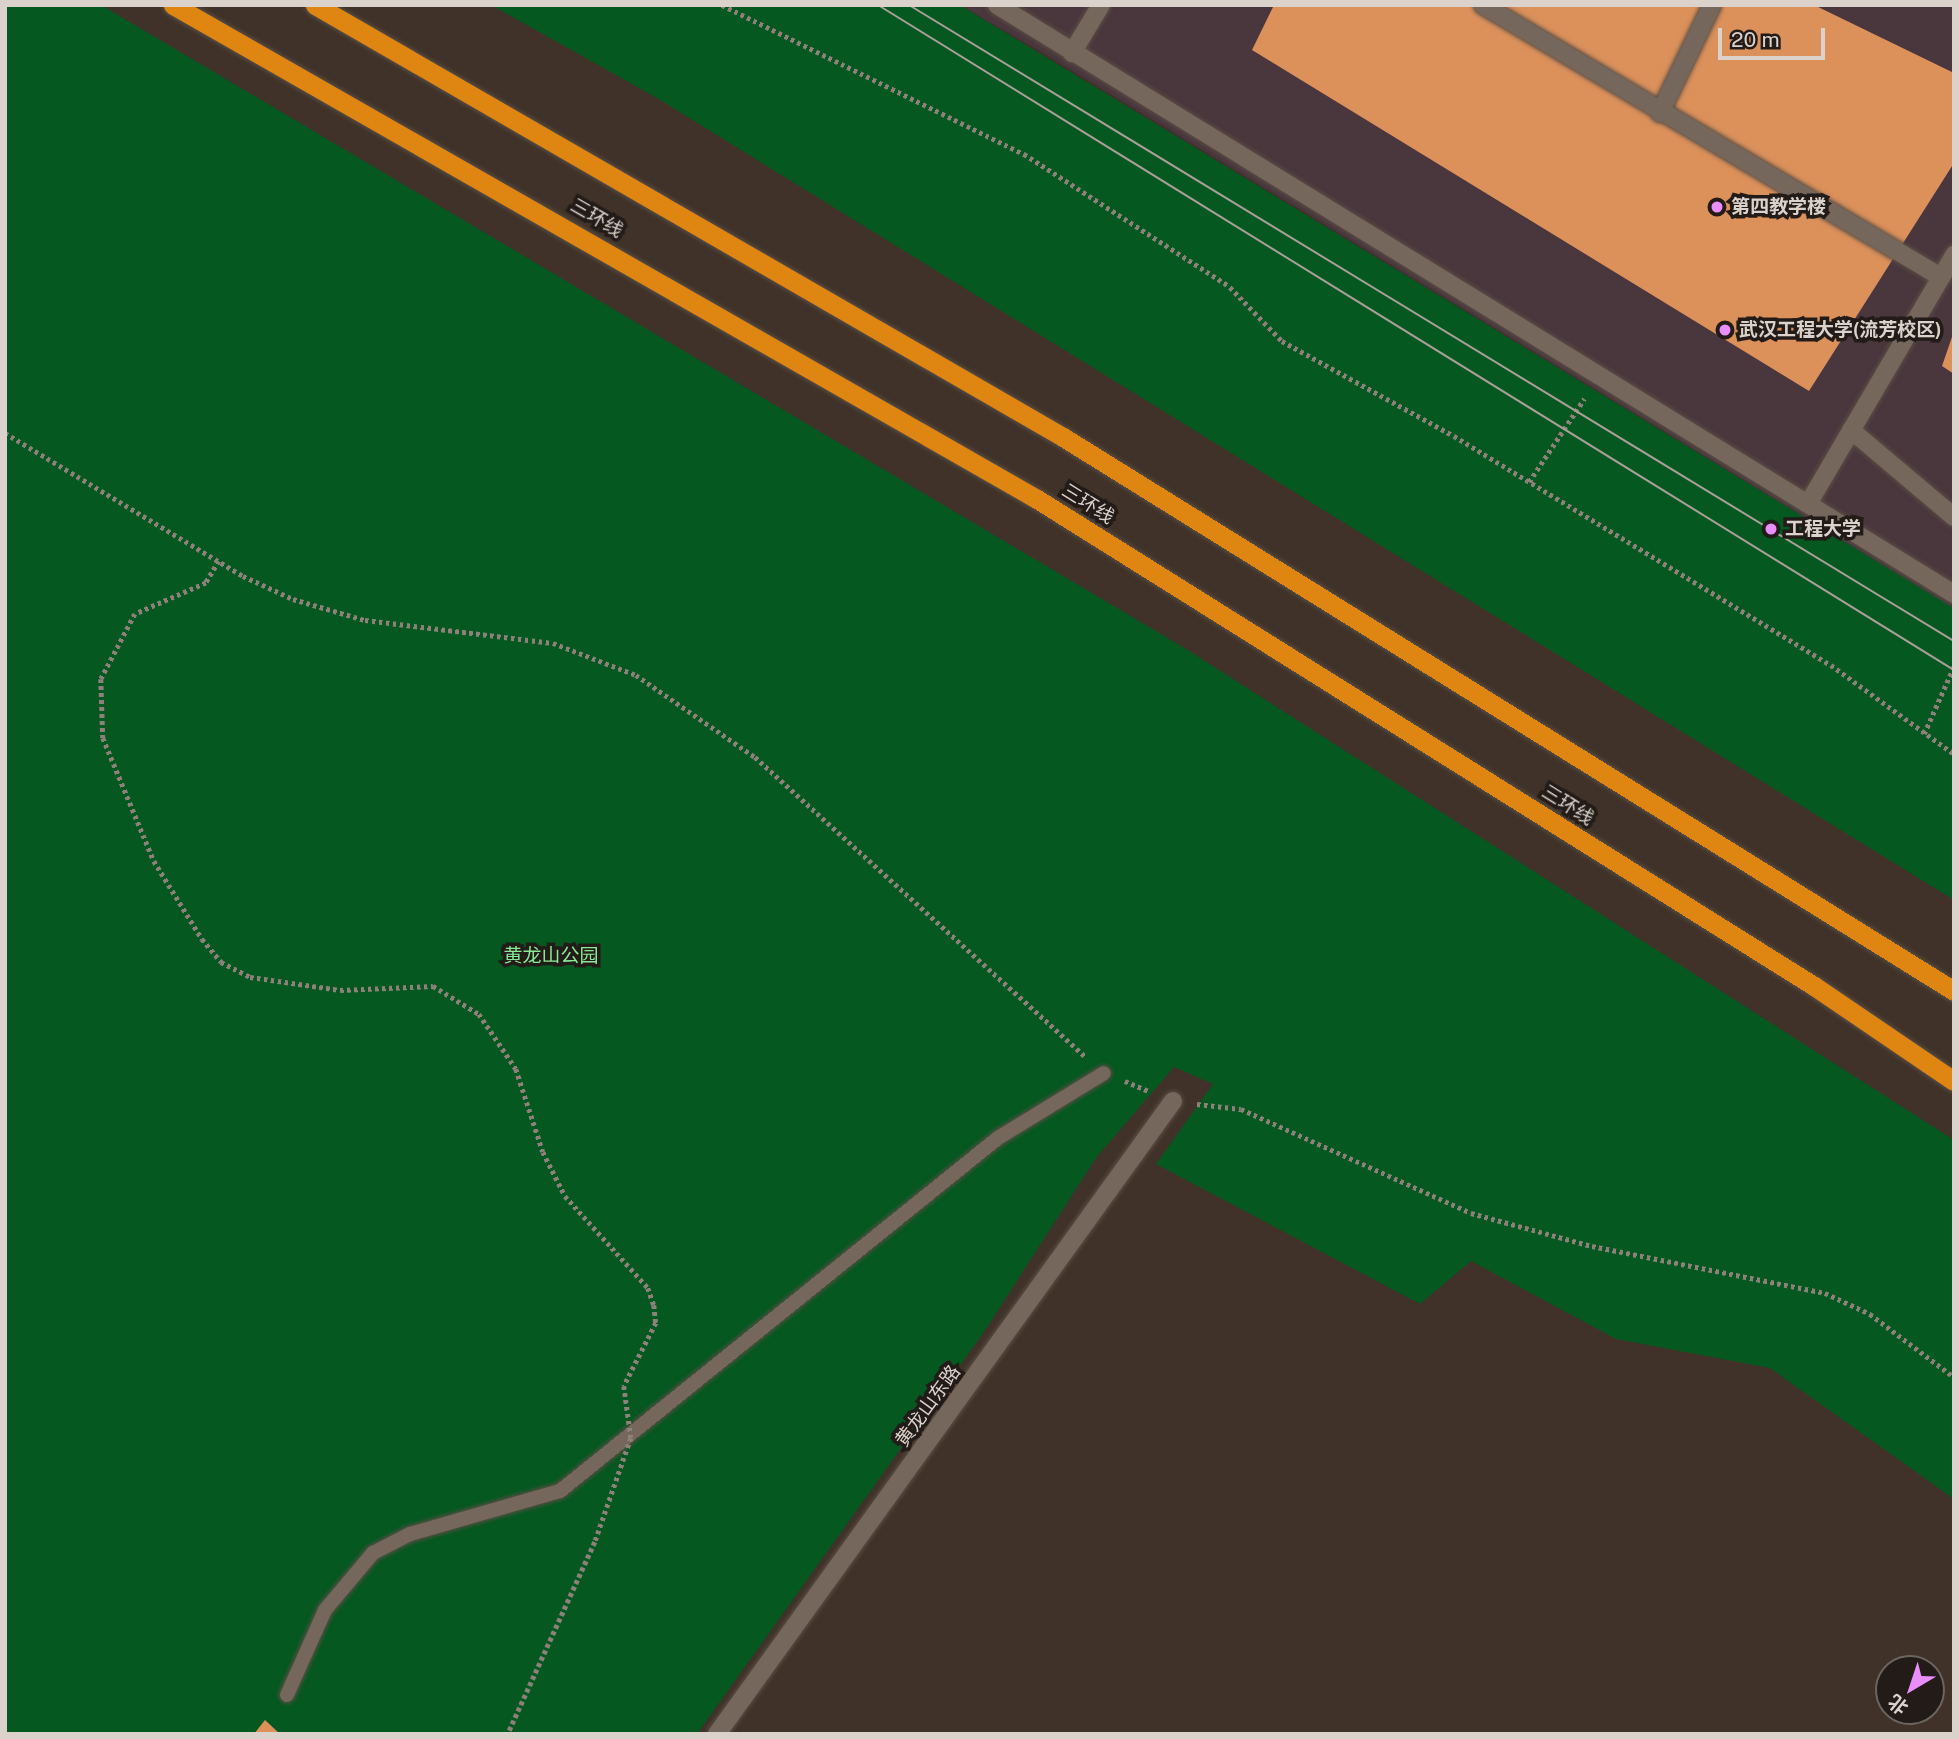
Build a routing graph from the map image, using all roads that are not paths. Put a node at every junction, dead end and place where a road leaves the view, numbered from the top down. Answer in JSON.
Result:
{"nodes":[{"id":1,"x":173,"y":5,"type":"edge"},
{"id":2,"x":315,"y":5,"type":"edge"},
{"id":3,"x":997,"y":5,"type":"edge"},
{"id":4,"x":1483,"y":5,"type":"edge"},
{"id":5,"x":1712,"y":5,"type":"edge"},
{"id":6,"x":1098,"y":7,"type":"edge"},
{"id":7,"x":1072,"y":53,"type":"junction"},
{"id":8,"x":1660,"y":113,"type":"junction"},
{"id":9,"x":1954,"y":255,"type":"edge"},
{"id":10,"x":1941,"y":277,"type":"junction"},
{"id":11,"x":1852,"y":430,"type":"junction"},
{"id":12,"x":1808,"y":504,"type":"junction"},
{"id":13,"x":1954,"y":517,"type":"edge"},
{"id":14,"x":1954,"y":594,"type":"edge"},
{"id":15,"x":1954,"y":991,"type":"edge"},
{"id":16,"x":1104,"y":1073,"type":"road end"},
{"id":17,"x":1954,"y":1081,"type":"edge"},
{"id":18,"x":1173,"y":1101,"type":"road end"},
{"id":19,"x":287,"y":1695,"type":"dead end"},
{"id":20,"x":717,"y":1734,"type":"edge"}],
"edges":[{"from":1,"to":17,"type":"highway","name":"三环线"},
{"from":2,"to":15,"type":"highway"},
{"from":3,"to":7,"type":"street"},
{"from":4,"to":8,"type":"street"},
{"from":5,"to":8,"type":"street"},
{"from":6,"to":7,"type":"street"},
{"from":7,"to":12,"type":"street"},
{"from":8,"to":10,"type":"street"},
{"from":9,"to":10,"type":"street"},
{"from":10,"to":11,"type":"street"},
{"from":11,"to":12,"type":"street"},
{"from":11,"to":13,"type":"street"},
{"from":12,"to":14,"type":"street"},
{"from":16,"to":19,"type":"lane"},
{"from":18,"to":20,"type":"street","name":"黄龙山东路"}]}
